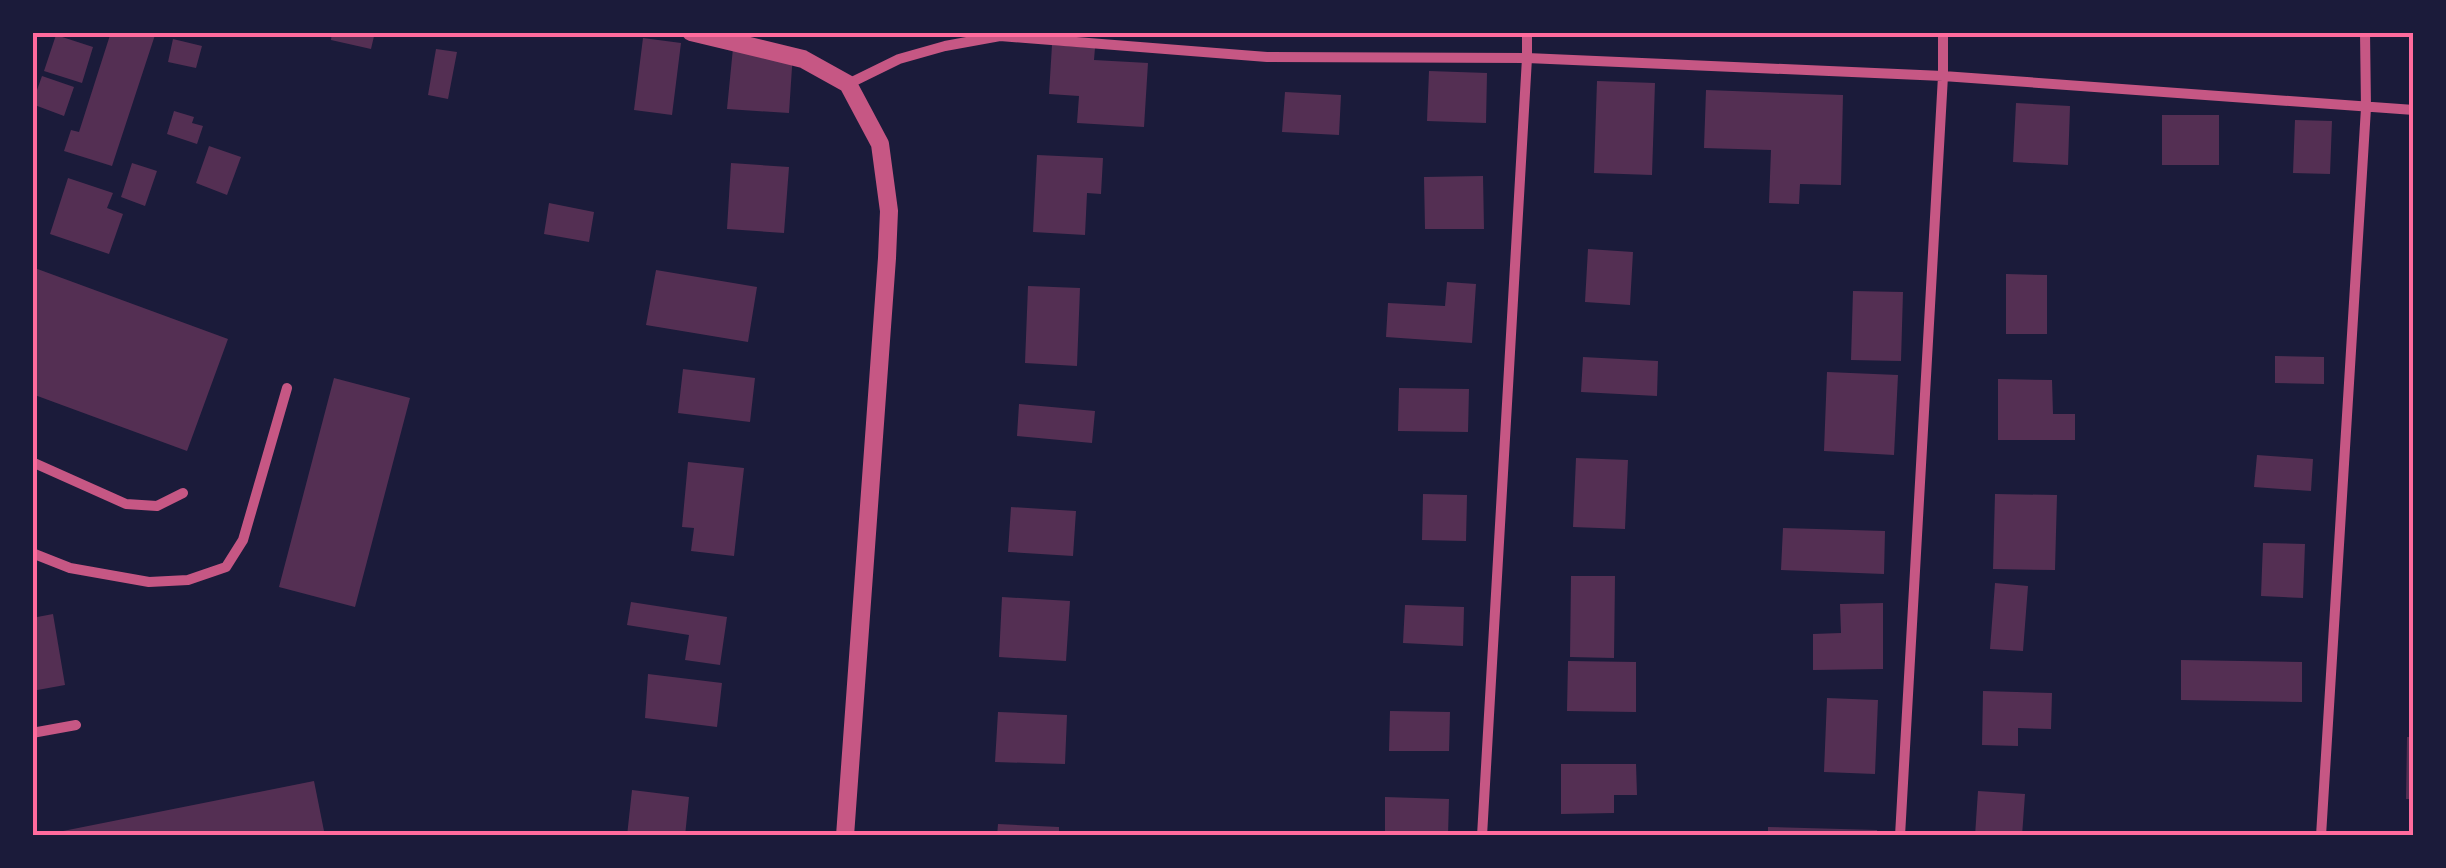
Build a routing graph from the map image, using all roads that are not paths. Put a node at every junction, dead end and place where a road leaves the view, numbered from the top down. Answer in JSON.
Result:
{"nodes":[{"id":1,"x":1527,"y":32,"type":"edge"},
{"id":2,"x":1943,"y":32,"type":"edge"},
{"id":3,"x":2365,"y":32,"type":"edge"},
{"id":4,"x":692,"y":33,"type":"edge"},
{"id":5,"x":1000,"y":34,"type":"edge"},
{"id":6,"x":1528,"y":58,"type":"junction"},
{"id":7,"x":1944,"y":76,"type":"junction"},
{"id":8,"x":848,"y":84,"type":"junction"},
{"id":9,"x":2366,"y":108,"type":"junction"},
{"id":10,"x":2414,"y":110,"type":"edge"},
{"id":11,"x":287,"y":388,"type":"dead end"},
{"id":12,"x":32,"y":462,"type":"edge"},
{"id":13,"x":183,"y":493,"type":"dead end"},
{"id":14,"x":32,"y":553,"type":"edge"},
{"id":15,"x":76,"y":725,"type":"dead end"},
{"id":16,"x":32,"y":733,"type":"edge"},
{"id":17,"x":845,"y":836,"type":"edge"},
{"id":18,"x":1482,"y":836,"type":"edge"},
{"id":19,"x":1900,"y":836,"type":"edge"},
{"id":20,"x":2321,"y":836,"type":"edge"}],
"edges":[{"from":1,"to":6,"type":"street"},
{"from":2,"to":7,"type":"street"},
{"from":3,"to":9,"type":"street"},
{"from":4,"to":8,"type":"street"},
{"from":5,"to":6,"type":"street"},
{"from":5,"to":8,"type":"street"},
{"from":6,"to":7,"type":"street"},
{"from":6,"to":18,"type":"street"},
{"from":7,"to":9,"type":"street"},
{"from":7,"to":19,"type":"street"},
{"from":8,"to":17,"type":"street"},
{"from":9,"to":10,"type":"street"},
{"from":9,"to":20,"type":"street"},
{"from":11,"to":14,"type":"street"},
{"from":12,"to":13,"type":"street"},
{"from":15,"to":16,"type":"street"}]}
